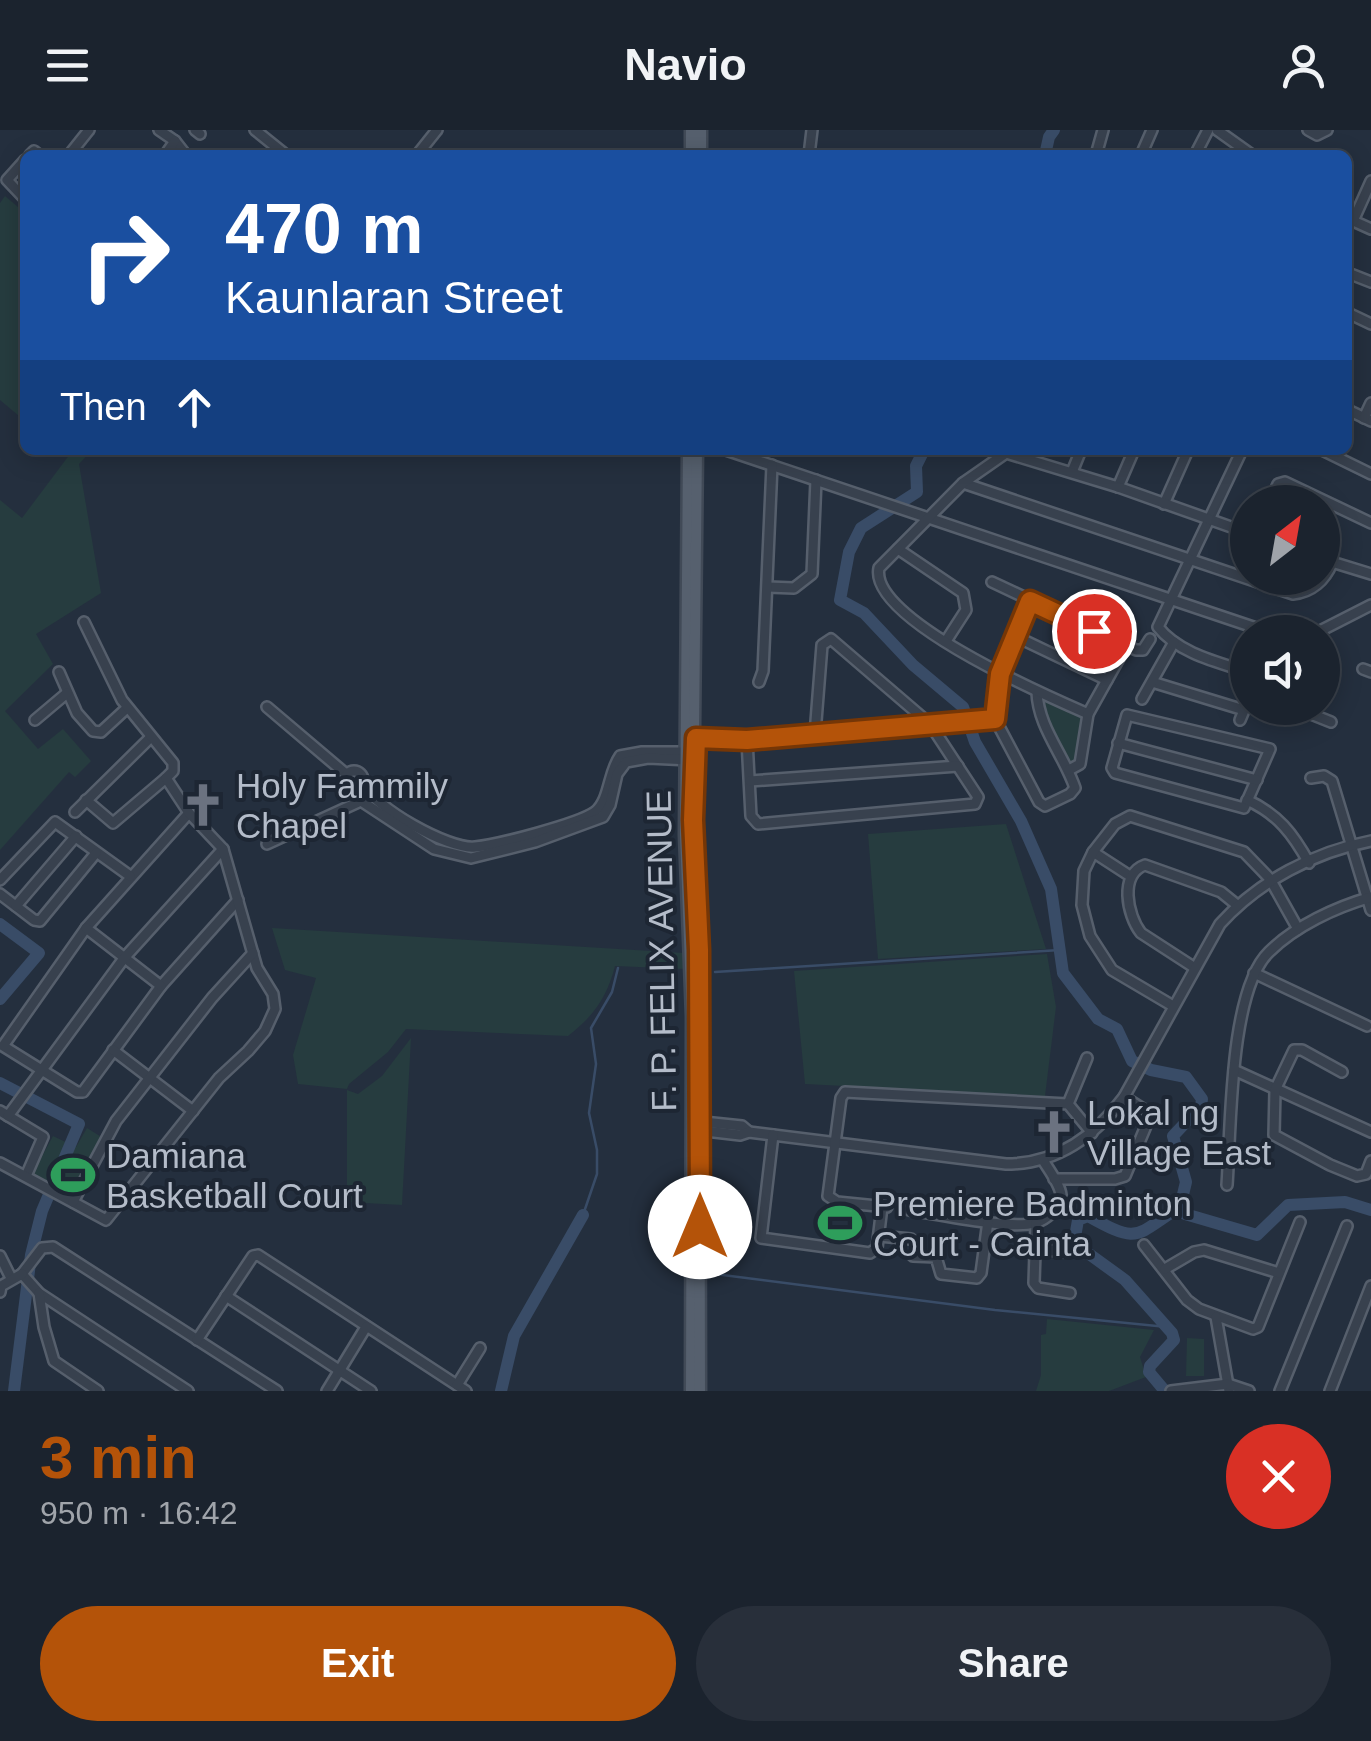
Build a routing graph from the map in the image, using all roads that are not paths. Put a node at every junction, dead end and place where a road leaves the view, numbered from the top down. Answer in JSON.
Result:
{"nodes":[{"id":1,"x":89,"y":130,"type":"edge"},
{"id":2,"x":159,"y":130,"type":"edge"},
{"id":3,"x":255,"y":130,"type":"edge"},
{"id":4,"x":437,"y":130,"type":"edge"},
{"id":5,"x":1217,"y":130,"type":"edge"},
{"id":6,"x":1308,"y":130,"type":"edge"},
{"id":7,"x":1328,"y":130,"type":"edge"},
{"id":8,"x":175,"y":142,"type":"junction"},
{"id":9,"x":73,"y":150,"type":"edge"},
{"id":10,"x":168,"y":150,"type":"edge"},
{"id":11,"x":182,"y":150,"type":"edge"},
{"id":12,"x":280,"y":150,"type":"edge"},
{"id":13,"x":421,"y":150,"type":"edge"},
{"id":14,"x":1245,"y":150,"type":"edge"},
{"id":15,"x":20,"y":167,"type":"edge"},
{"id":16,"x":1371,"y":181,"type":"edge"},
{"id":17,"x":20,"y":193,"type":"edge"},
{"id":18,"x":1352,"y":215,"type":"edge"},
{"id":19,"x":1371,"y":402,"type":"edge"},
{"id":20,"x":1368,"y":419,"type":"edge"},
{"id":21,"x":688,"y":455,"type":"edge"},
{"id":22,"x":697,"y":455,"type":"edge"},
{"id":23,"x":741,"y":455,"type":"edge"},
{"id":24,"x":1003,"y":455,"type":"edge"},
{"id":25,"x":1013,"y":455,"type":"edge"},
{"id":26,"x":1080,"y":455,"type":"edge"},
{"id":27,"x":1132,"y":455,"type":"edge"},
{"id":28,"x":1186,"y":455,"type":"edge"},
{"id":29,"x":1240,"y":455,"type":"edge"},
{"id":30,"x":1332,"y":455,"type":"edge"},
{"id":31,"x":772,"y":465,"type":"junction"},
{"id":32,"x":1072,"y":472,"type":"junction"},
{"id":33,"x":1371,"y":474,"type":"edge"},
{"id":34,"x":816,"y":480,"type":"junction"},
{"id":35,"x":963,"y":482,"type":"junction"},
{"id":36,"x":1118,"y":487,"type":"junction"},
{"id":37,"x":1164,"y":504,"type":"junction"},
{"id":38,"x":1340,"y":508,"type":"edge"},
{"id":39,"x":928,"y":517,"type":"junction"},
{"id":40,"x":1210,"y":519,"type":"junction"},
{"id":41,"x":1371,"y":523,"type":"edge"},
{"id":42,"x":1230,"y":526,"type":"edge"},
{"id":43,"x":898,"y":549,"type":"junction"},
{"id":44,"x":1191,"y":559,"type":"junction"},
{"id":45,"x":1340,"y":565,"type":"edge"},
{"id":46,"x":1230,"y":572,"type":"edge"},
{"id":47,"x":1371,"y":574,"type":"edge"},
{"id":48,"x":992,"y":582,"type":"dead end"},
{"id":49,"x":768,"y":587,"type":"junction"},
{"id":50,"x":1030,"y":601,"type":"junction"},
{"id":51,"x":1171,"y":601,"type":"junction"},
{"id":52,"x":1371,"y":606,"type":"edge"},
{"id":53,"x":1230,"y":620,"type":"edge"},
{"id":54,"x":1340,"y":621,"type":"edge"},
{"id":55,"x":84,"y":622,"type":"dead end"},
{"id":56,"x":1015,"y":636,"type":"junction"},
{"id":57,"x":1150,"y":639,"type":"dead end"},
{"id":58,"x":946,"y":642,"type":"junction"},
{"id":59,"x":1174,"y":642,"type":"junction"},
{"id":60,"x":1126,"y":646,"type":"junction"},
{"id":61,"x":1230,"y":666,"type":"edge"},
{"id":62,"x":59,"y":672,"type":"dead end"},
{"id":63,"x":1000,"y":674,"type":"junction"},
{"id":64,"x":1106,"y":680,"type":"junction"},
{"id":65,"x":759,"y":682,"type":"dead end"},
{"id":66,"x":1152,"y":682,"type":"junction"},
{"id":67,"x":1038,"y":692,"type":"junction"},
{"id":68,"x":67,"y":693,"type":"junction"},
{"id":69,"x":1142,"y":699,"type":"dead end"},
{"id":70,"x":1230,"y":706,"type":"edge"},
{"id":71,"x":127,"y":708,"type":"junction"},
{"id":72,"x":267,"y":708,"type":"dead end"},
{"id":73,"x":1088,"y":714,"type":"junction"},
{"id":74,"x":995,"y":719,"type":"junction"},
{"id":75,"x":35,"y":720,"type":"dead end"},
{"id":76,"x":930,"y":724,"type":"junction"},
{"id":77,"x":814,"y":734,"type":"junction"},
{"id":78,"x":152,"y":737,"type":"junction"},
{"id":79,"x":691,"y":738,"type":"junction"},
{"id":80,"x":747,"y":740,"type":"junction"},
{"id":81,"x":1118,"y":743,"type":"junction"},
{"id":82,"x":690,"y":756,"type":"junction"},
{"id":83,"x":958,"y":766,"type":"junction"},
{"id":84,"x":1069,"y":770,"type":"junction"},
{"id":85,"x":166,"y":778,"type":"junction"},
{"id":86,"x":1311,"y":778,"type":"dead end"},
{"id":87,"x":1256,"y":780,"type":"junction"},
{"id":88,"x":750,"y":782,"type":"junction"},
{"id":89,"x":358,"y":787,"type":"junction"},
{"id":90,"x":86,"y":800,"type":"junction"},
{"id":91,"x":1248,"y":800,"type":"junction"},
{"id":92,"x":361,"y":801,"type":"junction"},
{"id":93,"x":75,"y":812,"type":"dead end"},
{"id":94,"x":188,"y":813,"type":"junction"},
{"id":95,"x":76,"y":836,"type":"junction"},
{"id":96,"x":1371,"y":841,"type":"edge"},
{"id":97,"x":267,"y":844,"type":"dead end"},
{"id":98,"x":1351,"y":845,"type":"junction"},
{"id":99,"x":223,"y":848,"type":"junction"},
{"id":100,"x":448,"y":849,"type":"junction"},
{"id":101,"x":1093,"y":852,"type":"junction"},
{"id":102,"x":96,"y":853,"type":"junction"},
{"id":103,"x":1309,"y":863,"type":"junction"},
{"id":104,"x":130,"y":876,"type":"junction"},
{"id":105,"x":1130,"y":876,"type":"junction"},
{"id":106,"x":1270,"y":879,"type":"junction"},
{"id":107,"x":0,"y":880,"type":"edge"},
{"id":108,"x":0,"y":894,"type":"edge"},
{"id":109,"x":1369,"y":897,"type":"edge"},
{"id":110,"x":238,"y":900,"type":"junction"},
{"id":111,"x":1237,"y":905,"type":"junction"},
{"id":112,"x":16,"y":906,"type":"junction"},
{"id":113,"x":1371,"y":910,"type":"edge"},
{"id":114,"x":86,"y":928,"type":"junction"},
{"id":115,"x":1298,"y":929,"type":"junction"},
{"id":116,"x":254,"y":953,"type":"junction"},
{"id":117,"x":125,"y":957,"type":"junction"},
{"id":118,"x":1195,"y":968,"type":"junction"},
{"id":119,"x":1254,"y":973,"type":"junction"},
{"id":120,"x":161,"y":986,"type":"junction"},
{"id":121,"x":1173,"y":1006,"type":"junction"},
{"id":122,"x":1368,"y":1026,"type":"dead end"},
{"id":123,"x":2,"y":1044,"type":"edge"},
{"id":124,"x":114,"y":1050,"type":"junction"},
{"id":125,"x":1087,"y":1058,"type":"dead end"},
{"id":126,"x":42,"y":1070,"type":"junction"},
{"id":127,"x":1234,"y":1070,"type":"junction"},
{"id":128,"x":1342,"y":1072,"type":"dead end"},
{"id":129,"x":151,"y":1077,"type":"junction"},
{"id":130,"x":1275,"y":1090,"type":"junction"},
{"id":131,"x":1124,"y":1096,"type":"junction"},
{"id":132,"x":1068,"y":1104,"type":"junction"},
{"id":133,"x":193,"y":1111,"type":"junction"},
{"id":134,"x":4,"y":1113,"type":"edge"},
{"id":135,"x":695,"y":1126,"type":"junction"},
{"id":136,"x":1092,"y":1132,"type":"junction"},
{"id":137,"x":1371,"y":1132,"type":"edge"},
{"id":138,"x":772,"y":1135,"type":"junction"},
{"id":139,"x":835,"y":1142,"type":"junction"},
{"id":140,"x":1043,"y":1160,"type":"junction"},
{"id":141,"x":1371,"y":1161,"type":"edge"},
{"id":142,"x":0,"y":1164,"type":"edge"},
{"id":143,"x":26,"y":1176,"type":"junction"},
{"id":144,"x":1054,"y":1179,"type":"junction"},
{"id":145,"x":1227,"y":1185,"type":"dead end"},
{"id":146,"x":73,"y":1202,"type":"junction"},
{"id":147,"x":909,"y":1210,"type":"dead end"},
{"id":148,"x":988,"y":1221,"type":"junction"},
{"id":149,"x":1036,"y":1222,"type":"junction"},
{"id":150,"x":1300,"y":1222,"type":"dead end"},
{"id":151,"x":1347,"y":1226,"type":"dead end"},
{"id":152,"x":879,"y":1236,"type":"junction"},
{"id":153,"x":911,"y":1239,"type":"dead end"},
{"id":154,"x":1144,"y":1244,"type":"dead end"},
{"id":155,"x":1035,"y":1248,"type":"junction"},
{"id":156,"x":1062,"y":1252,"type":"dead end"},
{"id":157,"x":0,"y":1256,"type":"edge"},
{"id":158,"x":914,"y":1256,"type":"dead end"},
{"id":159,"x":1165,"y":1270,"type":"junction"},
{"id":160,"x":1279,"y":1273,"type":"junction"},
{"id":161,"x":22,"y":1278,"type":"junction"},
{"id":162,"x":960,"y":1278,"type":"junction"},
{"id":163,"x":1371,"y":1286,"type":"edge"},
{"id":164,"x":0,"y":1288,"type":"edge"},
{"id":165,"x":38,"y":1292,"type":"junction"},
{"id":166,"x":958,"y":1293,"type":"dead end"},
{"id":167,"x":1070,"y":1293,"type":"dead end"},
{"id":168,"x":226,"y":1296,"type":"junction"},
{"id":169,"x":1216,"y":1317,"type":"junction"},
{"id":170,"x":366,"y":1327,"type":"junction"},
{"id":171,"x":197,"y":1340,"type":"junction"},
{"id":172,"x":480,"y":1348,"type":"dead end"},
{"id":173,"x":339,"y":1370,"type":"junction"},
{"id":174,"x":456,"y":1385,"type":"junction"},
{"id":175,"x":1228,"y":1387,"type":"edge"},
{"id":176,"x":1175,"y":1390,"type":"edge"},
{"id":177,"x":98,"y":1391,"type":"edge"},
{"id":178,"x":188,"y":1391,"type":"edge"},
{"id":179,"x":277,"y":1391,"type":"edge"},
{"id":180,"x":326,"y":1391,"type":"edge"},
{"id":181,"x":372,"y":1391,"type":"edge"},
{"id":182,"x":466,"y":1391,"type":"edge"},
{"id":183,"x":691,"y":1391,"type":"edge"},
{"id":184,"x":700,"y":1391,"type":"edge"},
{"id":185,"x":1249,"y":1391,"type":"edge"},
{"id":186,"x":1280,"y":1391,"type":"edge"},
{"id":187,"x":1330,"y":1391,"type":"edge"}],
"edges":[{"from":1,"to":9,"type":"street"},
{"from":2,"to":8,"type":"street"},
{"from":3,"to":12,"type":"street"},
{"from":4,"to":13,"type":"street"},
{"from":5,"to":14,"type":"street"},
{"from":6,"to":7,"type":"street"},
{"from":8,"to":10,"type":"street"},
{"from":8,"to":11,"type":"street"},
{"from":15,"to":17,"type":"street"},
{"from":16,"to":18,"type":"street"},
{"from":19,"to":20,"type":"street"},
{"from":21,"to":79,"type":"main road","name":"F. P. FELIX AVENUE"},
{"from":22,"to":79,"type":"main road","name":"F. P. FELIX AVENUE"},
{"from":23,"to":31,"type":"street"},
{"from":24,"to":35,"type":"street"},
{"from":25,"to":32,"type":"street"},
{"from":26,"to":32,"type":"street"},
{"from":27,"to":36,"type":"street"},
{"from":28,"to":37,"type":"street"},
{"from":29,"to":40,"type":"street"},
{"from":30,"to":33,"type":"street"},
{"from":31,"to":34,"type":"street"},
{"from":31,"to":49,"type":"street"},
{"from":32,"to":36,"type":"street"},
{"from":34,"to":39,"type":"street"},
{"from":34,"to":49,"type":"street"},
{"from":35,"to":39,"type":"street"},
{"from":35,"to":44,"type":"street"},
{"from":36,"to":37,"type":"street"},
{"from":37,"to":40,"type":"street"},
{"from":38,"to":41,"type":"street"},
{"from":39,"to":43,"type":"street"},
{"from":39,"to":51,"type":"street"},
{"from":40,"to":42,"type":"street"},
{"from":40,"to":44,"type":"street"},
{"from":43,"to":58,"type":"street"},
{"from":43,"to":58,"type":"street"},
{"from":44,"to":46,"type":"street"},
{"from":44,"to":51,"type":"street"},
{"from":45,"to":47,"type":"street"},
{"from":48,"to":50,"type":"street"},
{"from":49,"to":65,"type":"street"},
{"from":50,"to":56,"type":"street"},
{"from":50,"to":60,"type":"street"},
{"from":51,"to":53,"type":"street"},
{"from":51,"to":59,"type":"street"},
{"from":52,"to":54,"type":"street"},
{"from":55,"to":71,"type":"street"},
{"from":56,"to":63,"type":"street"},
{"from":56,"to":64,"type":"street"},
{"from":57,"to":60,"type":"street"},
{"from":58,"to":63,"type":"street"},
{"from":59,"to":61,"type":"street"},
{"from":59,"to":66,"type":"street"},
{"from":60,"to":64,"type":"street"},
{"from":62,"to":68,"type":"street"},
{"from":63,"to":67,"type":"street"},
{"from":63,"to":74,"type":"street"},
{"from":64,"to":73,"type":"street"},
{"from":66,"to":69,"type":"street"},
{"from":66,"to":70,"type":"street"},
{"from":67,"to":73,"type":"street"},
{"from":67,"to":84,"type":"street"},
{"from":68,"to":71,"type":"street"},
{"from":68,"to":75,"type":"street"},
{"from":71,"to":78,"type":"street"},
{"from":72,"to":89,"type":"street"},
{"from":73,"to":84,"type":"street"},
{"from":74,"to":76,"type":"street"},
{"from":74,"to":84,"type":"street"},
{"from":76,"to":77,"type":"street"},
{"from":76,"to":77,"type":"street"},
{"from":76,"to":83,"type":"street"},
{"from":77,"to":80,"type":"street"},
{"from":78,"to":85,"type":"street"},
{"from":78,"to":90,"type":"street"},
{"from":79,"to":80,"type":"street"},
{"from":79,"to":82,"type":"main road","name":"F. P. FELIX AVENUE"},
{"from":80,"to":88,"type":"street"},
{"from":81,"to":87,"type":"street"},
{"from":81,"to":87,"type":"street"},
{"from":81,"to":91,"type":"street"},
{"from":82,"to":100,"type":"street"},
{"from":82,"to":135,"type":"main road","name":"F. P. FELIX AVENUE"},
{"from":83,"to":88,"type":"street"},
{"from":83,"to":88,"type":"street"},
{"from":85,"to":90,"type":"street"},
{"from":85,"to":94,"type":"street"},
{"from":86,"to":98,"type":"street"},
{"from":87,"to":91,"type":"street"},
{"from":89,"to":92,"type":"street"},
{"from":89,"to":100,"type":"street"},
{"from":90,"to":93,"type":"street"},
{"from":91,"to":103,"type":"street"},
{"from":92,"to":97,"type":"street"},
{"from":92,"to":100,"type":"street"},
{"from":94,"to":99,"type":"street"},
{"from":94,"to":104,"type":"street"},
{"from":95,"to":102,"type":"street"},
{"from":95,"to":107,"type":"street"},
{"from":95,"to":112,"type":"street"},
{"from":96,"to":98,"type":"street"},
{"from":98,"to":103,"type":"street"},
{"from":98,"to":109,"type":"street"},
{"from":99,"to":110,"type":"street"},
{"from":99,"to":117,"type":"street"},
{"from":101,"to":105,"type":"street"},
{"from":101,"to":106,"type":"street"},
{"from":101,"to":121,"type":"street"},
{"from":102,"to":104,"type":"street"},
{"from":102,"to":112,"type":"street"},
{"from":103,"to":106,"type":"street"},
{"from":104,"to":114,"type":"street"},
{"from":105,"to":111,"type":"street"},
{"from":105,"to":118,"type":"street"},
{"from":106,"to":111,"type":"street"},
{"from":106,"to":115,"type":"street"},
{"from":108,"to":112,"type":"street"},
{"from":109,"to":113,"type":"street"},
{"from":109,"to":115,"type":"street"},
{"from":110,"to":116,"type":"street"},
{"from":110,"to":120,"type":"street"},
{"from":111,"to":118,"type":"street"},
{"from":114,"to":117,"type":"street"},
{"from":114,"to":123,"type":"street"},
{"from":115,"to":119,"type":"street"},
{"from":116,"to":129,"type":"street"},
{"from":116,"to":133,"type":"street"},
{"from":117,"to":120,"type":"street"},
{"from":117,"to":126,"type":"street"},
{"from":118,"to":121,"type":"street"},
{"from":119,"to":122,"type":"street"},
{"from":119,"to":127,"type":"street"},
{"from":120,"to":124,"type":"street"},
{"from":121,"to":131,"type":"street"},
{"from":123,"to":126,"type":"street"},
{"from":124,"to":126,"type":"street"},
{"from":124,"to":129,"type":"street"},
{"from":125,"to":132,"type":"street"},
{"from":126,"to":134,"type":"street"},
{"from":127,"to":130,"type":"street"},
{"from":127,"to":145,"type":"street"},
{"from":128,"to":130,"type":"street"},
{"from":129,"to":133,"type":"street"},
{"from":129,"to":146,"type":"street"},
{"from":130,"to":137,"type":"street"},
{"from":130,"to":141,"type":"street"},
{"from":131,"to":136,"type":"street"},
{"from":131,"to":144,"type":"street"},
{"from":132,"to":136,"type":"street"},
{"from":132,"to":139,"type":"street"},
{"from":133,"to":146,"type":"street"},
{"from":134,"to":143,"type":"street"},
{"from":135,"to":138,"type":"street"},
{"from":135,"to":183,"type":"main road","name":"F. P. FELIX AVENUE"},
{"from":135,"to":184,"type":"main road","name":"F. P. FELIX AVENUE"},
{"from":136,"to":140,"type":"street"},
{"from":138,"to":139,"type":"street"},
{"from":138,"to":152,"type":"street"},
{"from":139,"to":140,"type":"street"},
{"from":139,"to":152,"type":"street"},
{"from":140,"to":144,"type":"street"},
{"from":142,"to":143,"type":"street"},
{"from":143,"to":146,"type":"street"},
{"from":144,"to":149,"type":"street"},
{"from":147,"to":148,"type":"street"},
{"from":148,"to":149,"type":"street"},
{"from":148,"to":162,"type":"street"},
{"from":149,"to":155,"type":"street"},
{"from":150,"to":160,"type":"street"},
{"from":151,"to":186,"type":"street"},
{"from":152,"to":153,"type":"street"},
{"from":154,"to":159,"type":"street"},
{"from":155,"to":156,"type":"street"},
{"from":155,"to":167,"type":"street"},
{"from":157,"to":161,"type":"street"},
{"from":158,"to":162,"type":"street"},
{"from":159,"to":160,"type":"street"},
{"from":159,"to":169,"type":"street"},
{"from":160,"to":169,"type":"street"},
{"from":161,"to":164,"type":"street"},
{"from":161,"to":165,"type":"street"},
{"from":161,"to":171,"type":"street"},
{"from":162,"to":166,"type":"street"},
{"from":163,"to":187,"type":"street"},
{"from":165,"to":177,"type":"street"},
{"from":165,"to":178,"type":"street"},
{"from":168,"to":170,"type":"street"},
{"from":168,"to":171,"type":"street"},
{"from":168,"to":173,"type":"street"},
{"from":169,"to":175,"type":"street"},
{"from":170,"to":173,"type":"street"},
{"from":170,"to":174,"type":"street"},
{"from":171,"to":179,"type":"street"},
{"from":172,"to":174,"type":"street"},
{"from":173,"to":180,"type":"street"},
{"from":173,"to":181,"type":"street"},
{"from":174,"to":182,"type":"street"},
{"from":175,"to":176,"type":"street"},
{"from":175,"to":185,"type":"street"}]}
